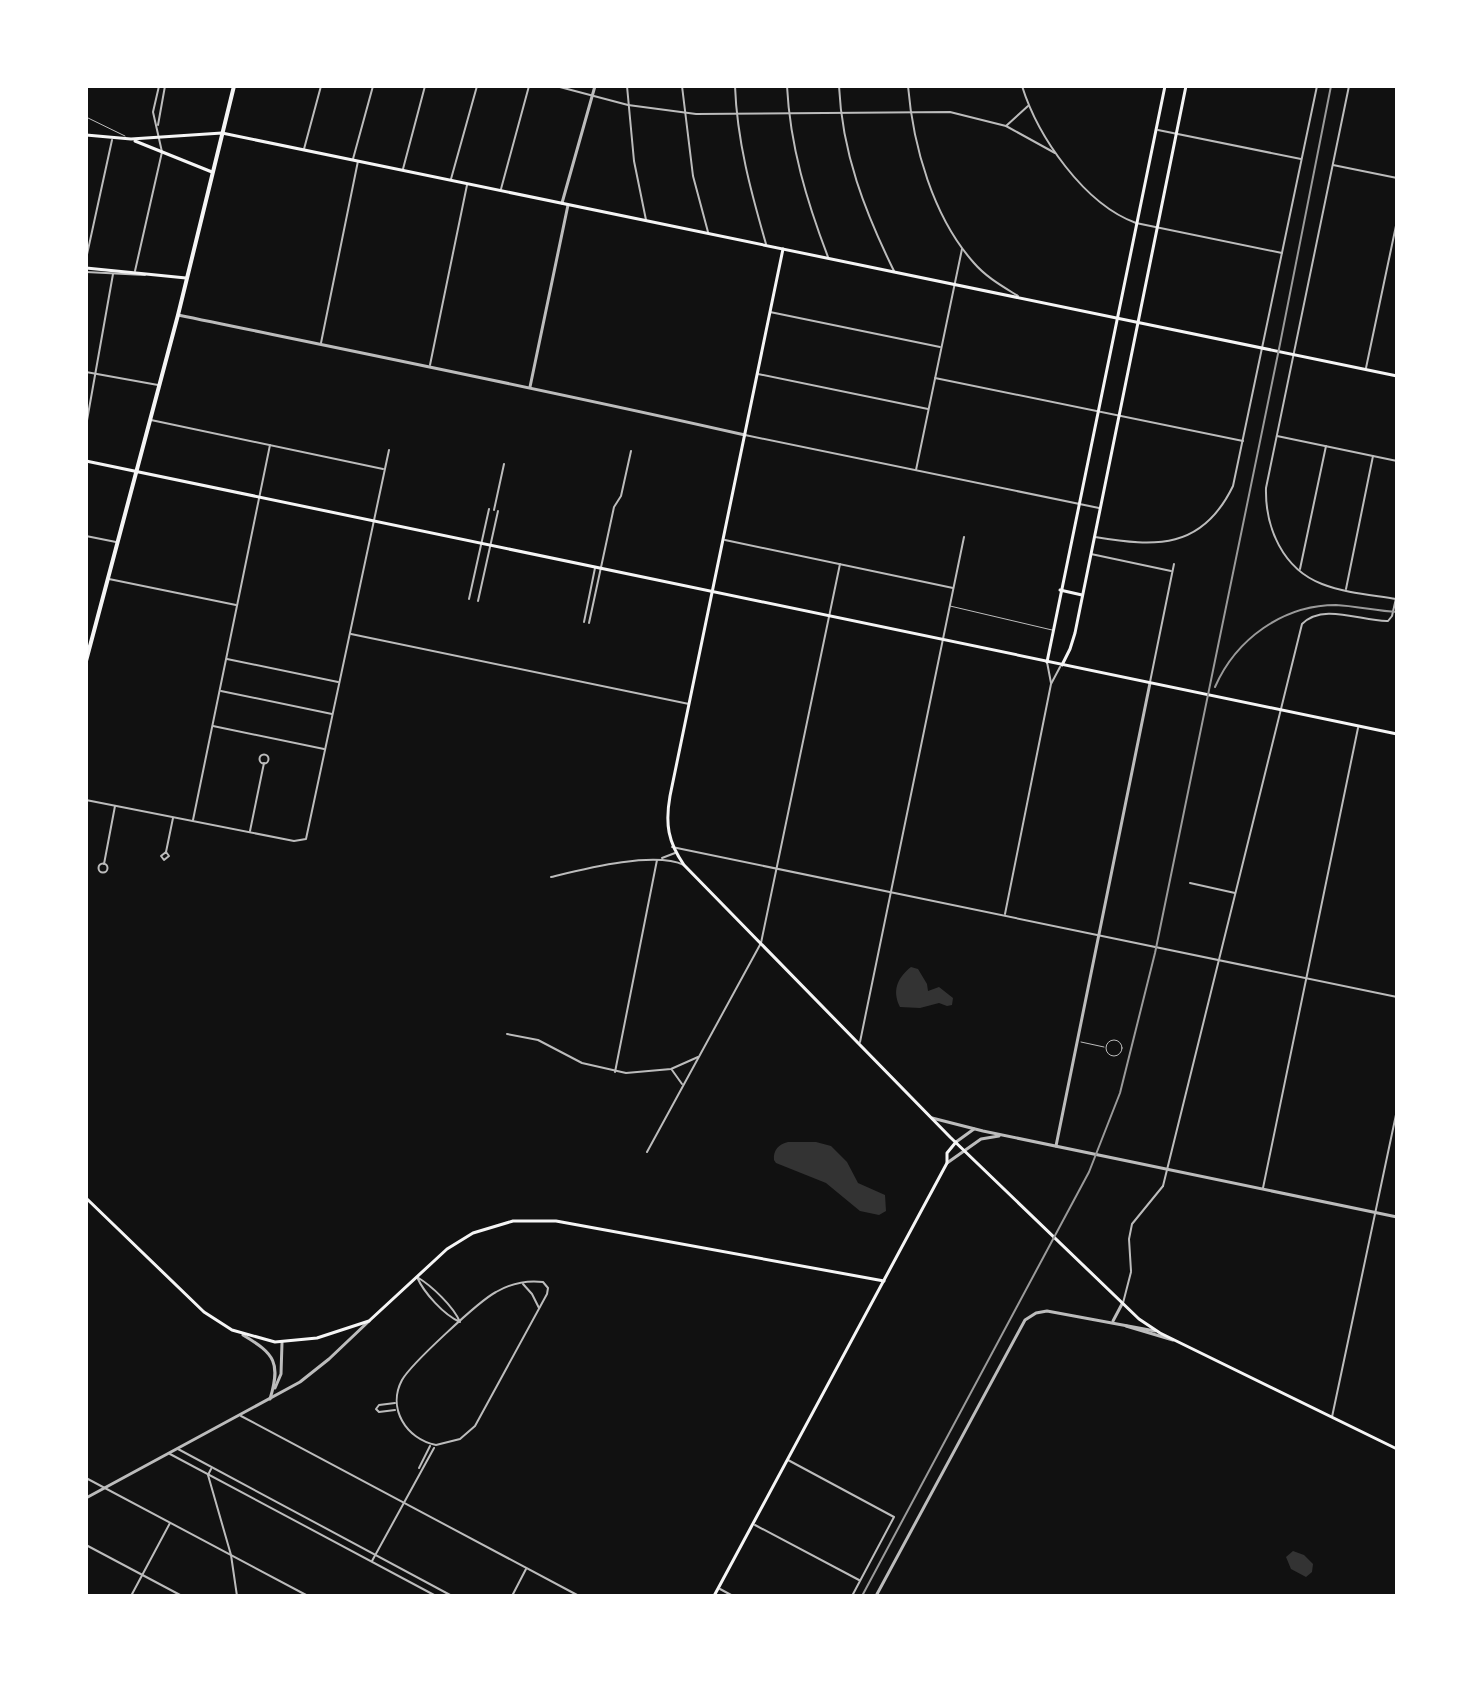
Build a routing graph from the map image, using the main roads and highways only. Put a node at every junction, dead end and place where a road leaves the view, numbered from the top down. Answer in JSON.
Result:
{"nodes":[{"id":1,"x":234,"y":86,"type":"edge"},
{"id":2,"x":1165,"y":86,"type":"edge"},
{"id":3,"x":1186,"y":86,"type":"edge"},
{"id":4,"x":222,"y":133,"type":"junction"},
{"id":5,"x":86,"y":135,"type":"edge"},
{"id":6,"x":131,"y":139,"type":"junction"},
{"id":7,"x":212,"y":172,"type":"junction"},
{"id":8,"x":783,"y":249,"type":"junction"},
{"id":9,"x":86,"y":270,"type":"edge"},
{"id":10,"x":186,"y":278,"type":"junction"},
{"id":11,"x":1116,"y":318,"type":"junction"},
{"id":12,"x":1138,"y":323,"type":"junction"},
{"id":13,"x":1397,"y":376,"type":"edge"},
{"id":14,"x":86,"y":461,"type":"edge"},
{"id":15,"x":135,"y":472,"type":"junction"},
{"id":16,"x":1060,"y":590,"type":"junction"},
{"id":17,"x":713,"y":593,"type":"junction"},
{"id":18,"x":1082,"y":595,"type":"junction"},
{"id":19,"x":86,"y":661,"type":"edge"},
{"id":20,"x":1047,"y":662,"type":"junction"},
{"id":21,"x":1062,"y":665,"type":"junction"},
{"id":22,"x":1397,"y":734,"type":"edge"},
{"id":23,"x":956,"y":1142,"type":"junction"},
{"id":24,"x":86,"y":1198,"type":"edge"},
{"id":25,"x":884,"y":1281,"type":"junction"},
{"id":26,"x":1397,"y":1449,"type":"edge"},
{"id":27,"x":714,"y":1596,"type":"edge"}],
"edges":[{"from":1,"to":4,"type":"main road"},
{"from":2,"to":11,"type":"main road"},
{"from":3,"to":12,"type":"main road"},
{"from":4,"to":6,"type":"main road"},
{"from":4,"to":7,"type":"main road"},
{"from":4,"to":8,"type":"main road"},
{"from":5,"to":6,"type":"main road"},
{"from":6,"to":7,"type":"main road"},
{"from":7,"to":10,"type":"main road"},
{"from":8,"to":11,"type":"main road"},
{"from":8,"to":17,"type":"main road"},
{"from":9,"to":10,"type":"main road"},
{"from":10,"to":15,"type":"main road"},
{"from":11,"to":12,"type":"main road"},
{"from":11,"to":16,"type":"main road"},
{"from":12,"to":13,"type":"main road"},
{"from":12,"to":18,"type":"main road"},
{"from":14,"to":15,"type":"main road"},
{"from":15,"to":17,"type":"main road"},
{"from":15,"to":19,"type":"main road"},
{"from":16,"to":18,"type":"main road"},
{"from":16,"to":20,"type":"main road"},
{"from":17,"to":20,"type":"main road"},
{"from":17,"to":23,"type":"main road"},
{"from":18,"to":21,"type":"main road"},
{"from":20,"to":21,"type":"main road"},
{"from":21,"to":22,"type":"main road"},
{"from":23,"to":25,"type":"main road"},
{"from":23,"to":26,"type":"main road"},
{"from":24,"to":25,"type":"main road"},
{"from":25,"to":27,"type":"main road"}]}
